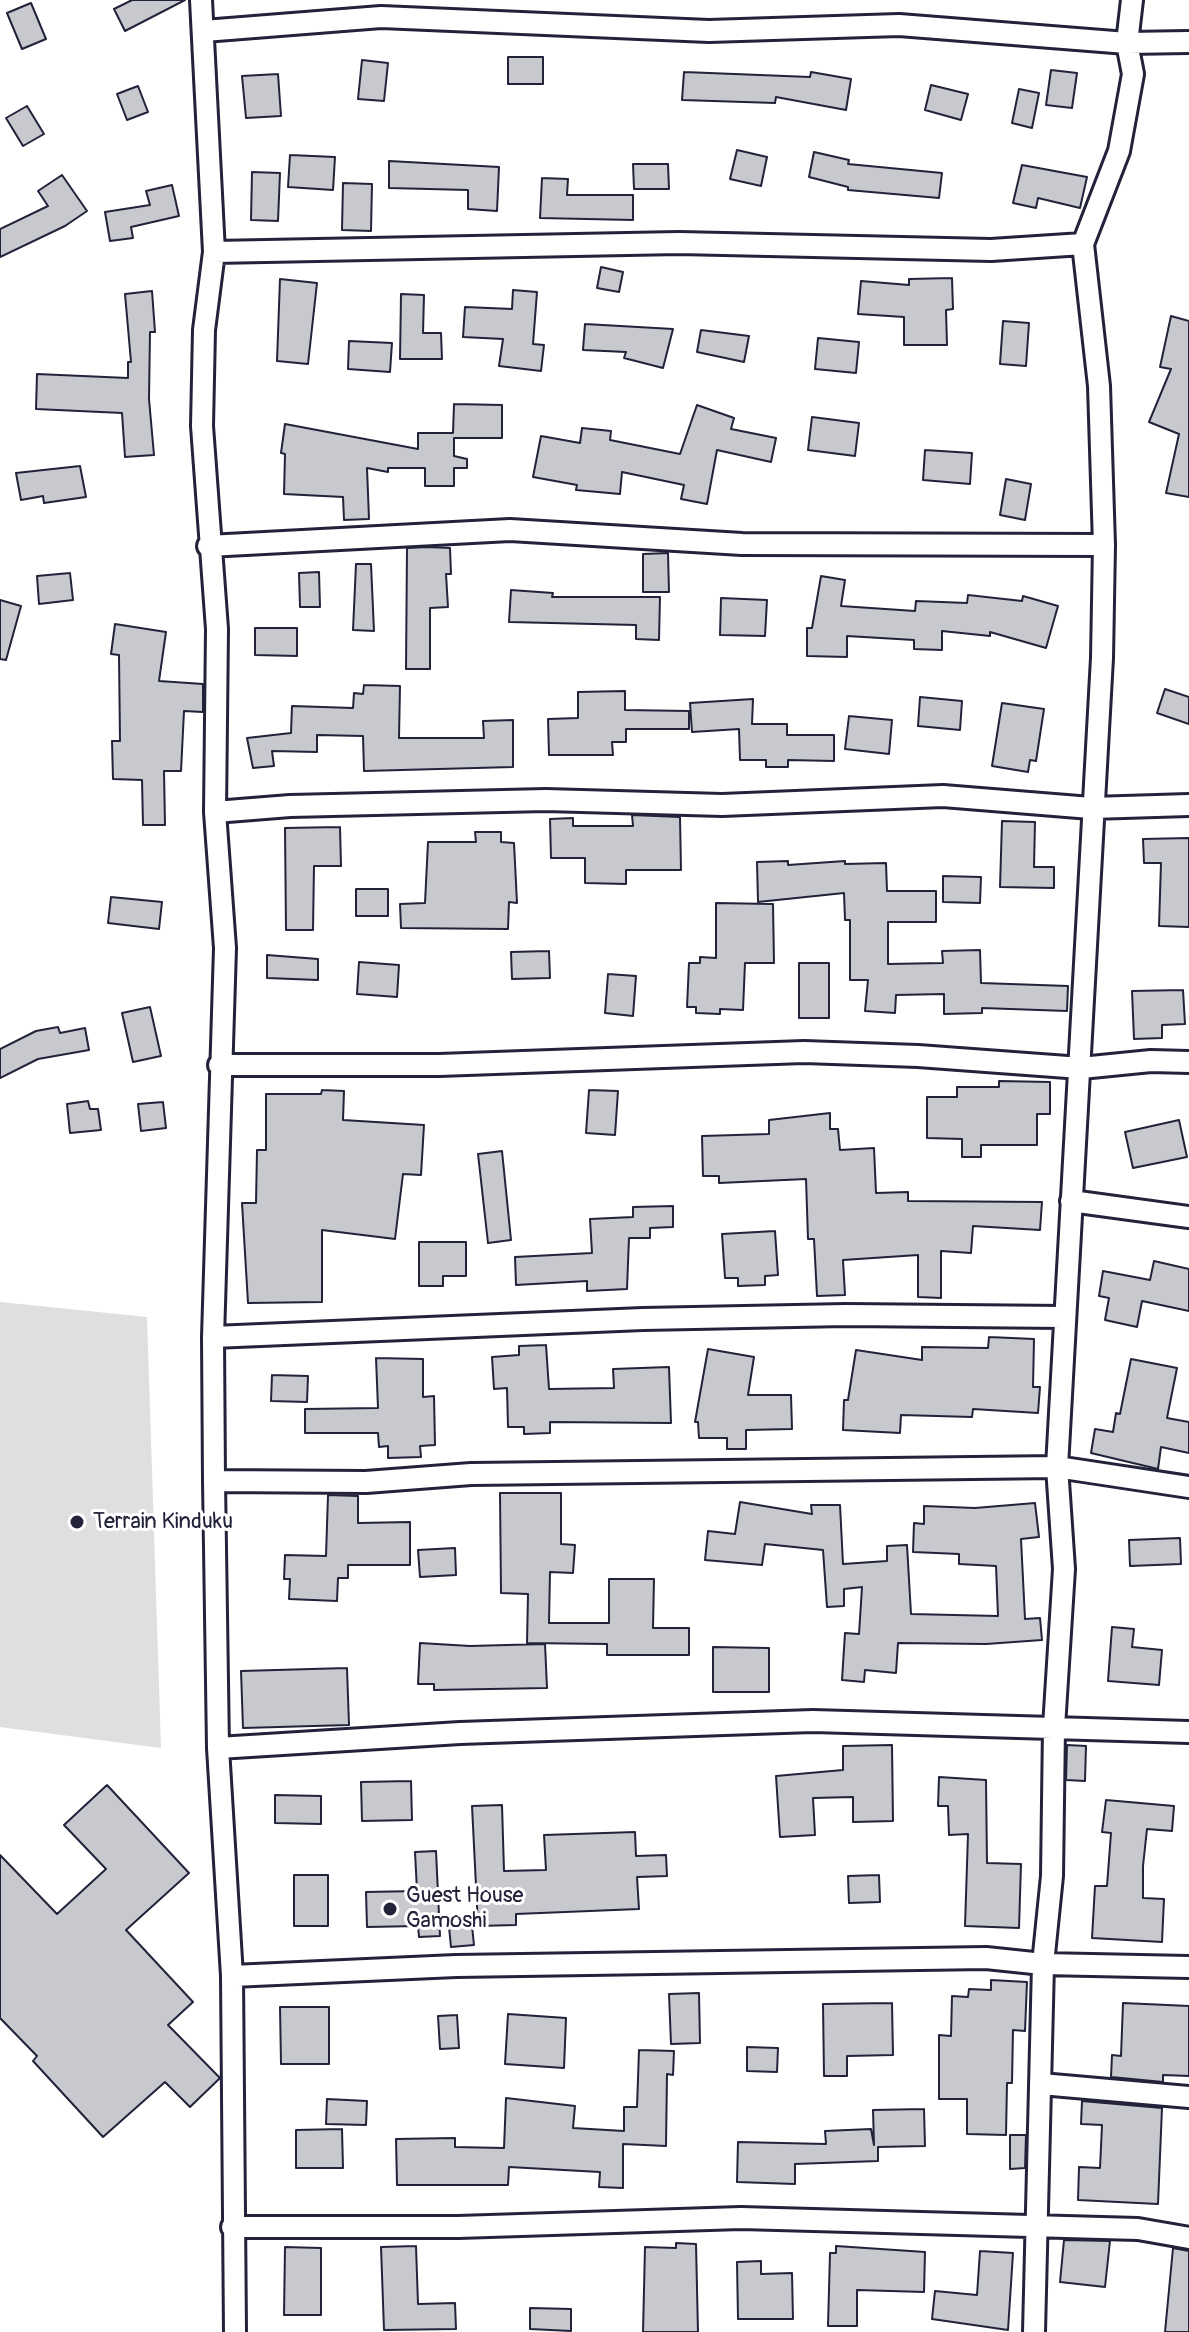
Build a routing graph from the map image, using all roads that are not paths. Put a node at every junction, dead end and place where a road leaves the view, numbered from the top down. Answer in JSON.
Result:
{"nodes":[{"id":1,"x":201,"y":0,"type":"edge"},
{"id":2,"x":1132,"y":0,"type":"edge"},
{"id":3,"x":204,"y":31,"type":"junction"},
{"id":4,"x":1189,"y":42,"type":"edge"},
{"id":5,"x":1127,"y":43,"type":"junction"},
{"id":6,"x":1083,"y":244,"type":"junction"},
{"id":7,"x":214,"y":252,"type":"junction"},
{"id":8,"x":1104,"y":545,"type":"junction"},
{"id":9,"x":208,"y":546,"type":"junction"},
{"id":10,"x":1189,"y":805,"type":"edge"},
{"id":11,"x":1091,"y":808,"type":"junction"},
{"id":12,"x":215,"y":812,"type":"junction"},
{"id":13,"x":1189,"y":1062,"type":"edge"},
{"id":14,"x":219,"y":1065,"type":"junction"},
{"id":15,"x":1081,"y":1068,"type":"junction"},
{"id":16,"x":1071,"y":1201,"type":"junction"},
{"id":17,"x":1189,"y":1217,"type":"edge"},
{"id":18,"x":1065,"y":1317,"type":"junction"},
{"id":19,"x":213,"y":1337,"type":"junction"},
{"id":20,"x":1057,"y":1467,"type":"junction"},
{"id":21,"x":214,"y":1481,"type":"junction"},
{"id":22,"x":1189,"y":1487,"type":"edge"},
{"id":23,"x":1054,"y":1727,"type":"junction"},
{"id":24,"x":1189,"y":1732,"type":"edge"},
{"id":25,"x":218,"y":1748,"type":"junction"},
{"id":26,"x":1043,"y":1964,"type":"junction"},
{"id":27,"x":1189,"y":1967,"type":"edge"},
{"id":28,"x":232,"y":1976,"type":"junction"},
{"id":29,"x":1041,"y":2084,"type":"junction"},
{"id":30,"x":1189,"y":2097,"type":"edge"},
{"id":31,"x":232,"y":2227,"type":"junction"},
{"id":32,"x":1037,"y":2227,"type":"junction"},
{"id":33,"x":1189,"y":2238,"type":"edge"},
{"id":34,"x":235,"y":2332,"type":"edge"},
{"id":35,"x":1034,"y":2332,"type":"edge"}],
"edges":[{"from":1,"to":3,"type":"street"},
{"from":2,"to":5,"type":"street"},
{"from":3,"to":5,"type":"street"},
{"from":3,"to":7,"type":"street"},
{"from":4,"to":5,"type":"street"},
{"from":5,"to":6,"type":"street"},
{"from":6,"to":7,"type":"street"},
{"from":6,"to":8,"type":"street"},
{"from":7,"to":9,"type":"street"},
{"from":8,"to":9,"type":"street"},
{"from":8,"to":11,"type":"street"},
{"from":9,"to":12,"type":"street"},
{"from":10,"to":11,"type":"street"},
{"from":11,"to":12,"type":"street"},
{"from":11,"to":15,"type":"street"},
{"from":12,"to":14,"type":"street"},
{"from":13,"to":15,"type":"street"},
{"from":14,"to":15,"type":"street"},
{"from":14,"to":19,"type":"street"},
{"from":15,"to":16,"type":"street"},
{"from":16,"to":17,"type":"street"},
{"from":16,"to":18,"type":"street"},
{"from":18,"to":19,"type":"street"},
{"from":18,"to":20,"type":"street"},
{"from":19,"to":21,"type":"street"},
{"from":20,"to":21,"type":"street"},
{"from":20,"to":22,"type":"street"},
{"from":20,"to":23,"type":"street"},
{"from":21,"to":25,"type":"street"},
{"from":23,"to":24,"type":"street"},
{"from":23,"to":25,"type":"street"},
{"from":23,"to":26,"type":"street"},
{"from":25,"to":28,"type":"street"},
{"from":26,"to":27,"type":"street"},
{"from":26,"to":28,"type":"street"},
{"from":26,"to":29,"type":"street"},
{"from":28,"to":31,"type":"street"},
{"from":29,"to":30,"type":"street"},
{"from":29,"to":32,"type":"street"},
{"from":31,"to":32,"type":"street"},
{"from":31,"to":34,"type":"street"},
{"from":32,"to":33,"type":"street"},
{"from":32,"to":35,"type":"street"}]}
